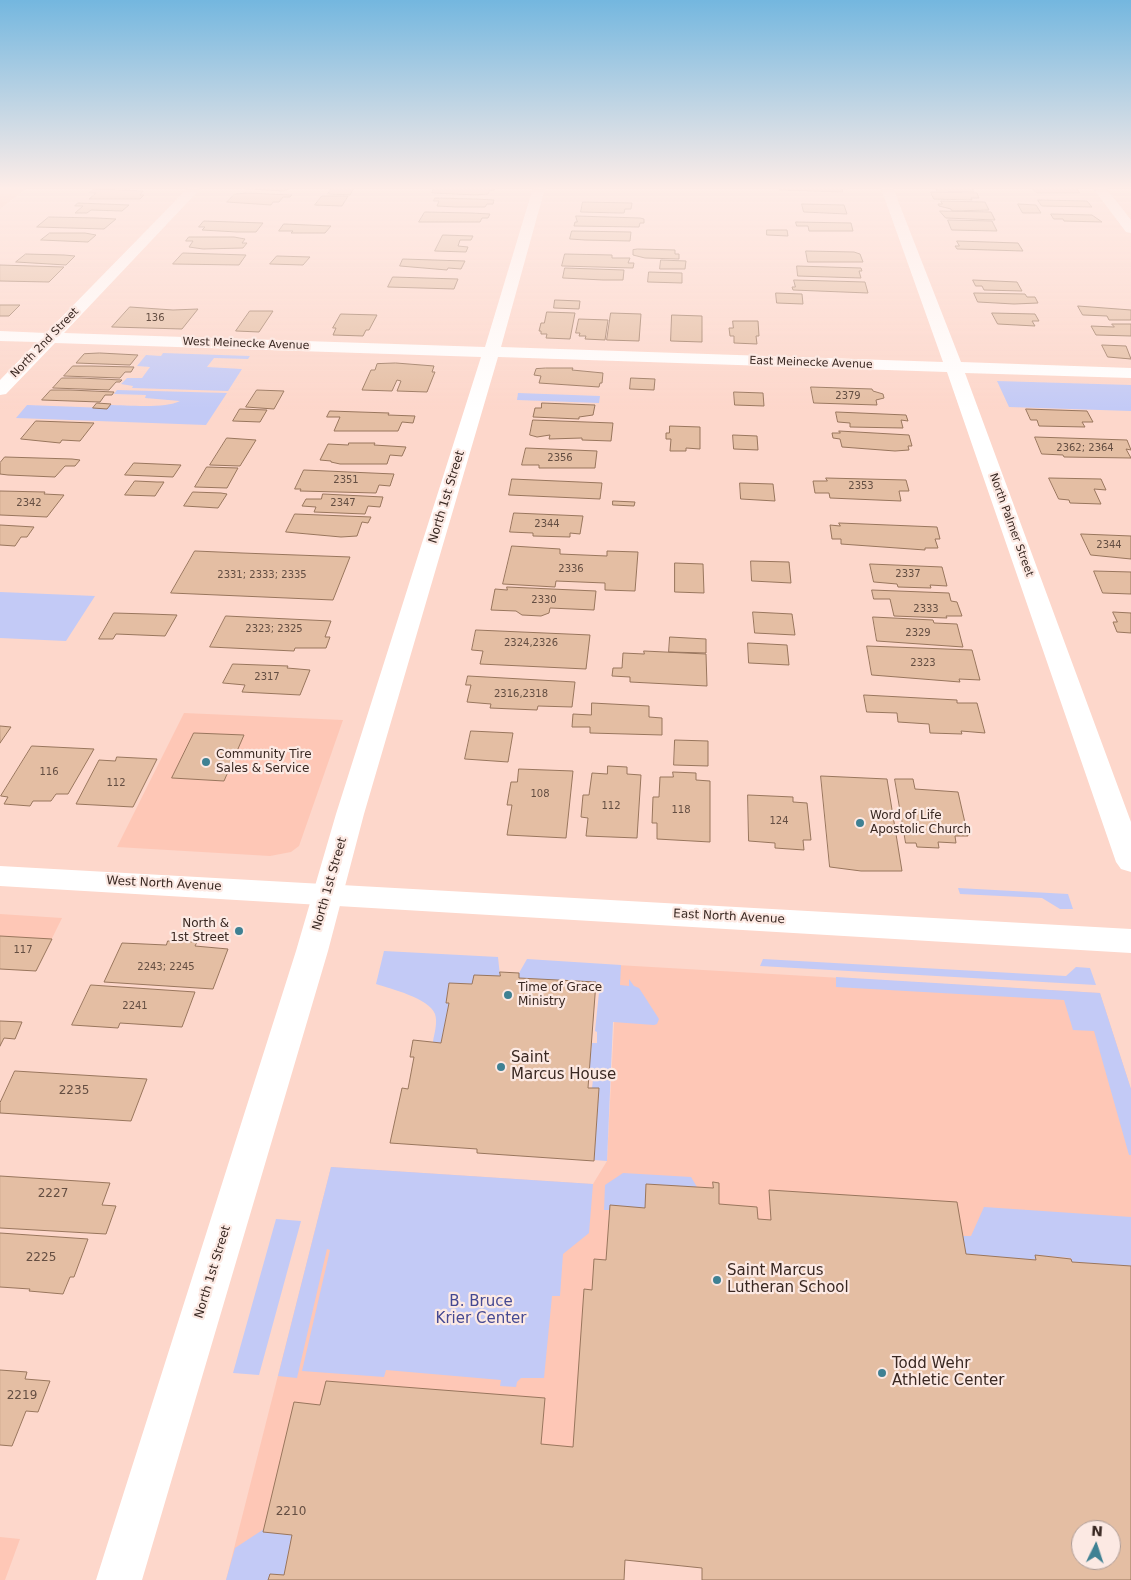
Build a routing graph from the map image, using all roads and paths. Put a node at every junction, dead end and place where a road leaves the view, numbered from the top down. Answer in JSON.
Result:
{"nodes":[{"id":1,"x":123,"y":262,"type":"edge"},
{"id":2,"x":517,"y":262,"type":"edge"},
{"id":3,"x":915,"y":262,"type":"edge"},
{"id":4,"x":0,"y":336,"type":"edge"},
{"id":5,"x":50,"y":338,"type":"junction"},
{"id":6,"x":491,"y":352,"type":"junction"},
{"id":7,"x":954,"y":367,"type":"junction"},
{"id":8,"x":1131,"y":373,"type":"edge"},
{"id":9,"x":0,"y":390,"type":"edge"},
{"id":10,"x":1131,"y":862,"type":"edge"},
{"id":11,"x":0,"y":876,"type":"edge"},
{"id":12,"x":328,"y":893,"type":"junction"},
{"id":13,"x":1131,"y":941,"type":"edge"},
{"id":14,"x":119,"y":1580,"type":"edge"}],
"edges":[{"from":1,"to":5,"type":"street","name":"North 2nd Street"},
{"from":2,"to":6,"type":"street","name":"North 1st Street"},
{"from":3,"to":7,"type":"street","name":"North Palmer Street"},
{"from":4,"to":5,"type":"street","name":"West Meinecke Avenue"},
{"from":5,"to":6,"type":"street","name":"West Meinecke Avenue"},
{"from":5,"to":9,"type":"street","name":"North 2nd Street"},
{"from":6,"to":7,"type":"street","name":"East Meinecke Avenue"},
{"from":6,"to":12,"type":"street","name":"North 1st Street"},
{"from":7,"to":8,"type":"street","name":"East Meinecke Avenue"},
{"from":7,"to":10,"type":"street","name":"North Palmer Street"},
{"from":11,"to":12,"type":"street","name":"West North Avenue"},
{"from":12,"to":13,"type":"street","name":"East North Avenue"},
{"from":12,"to":14,"type":"street","name":"North 1st Street"}]}
